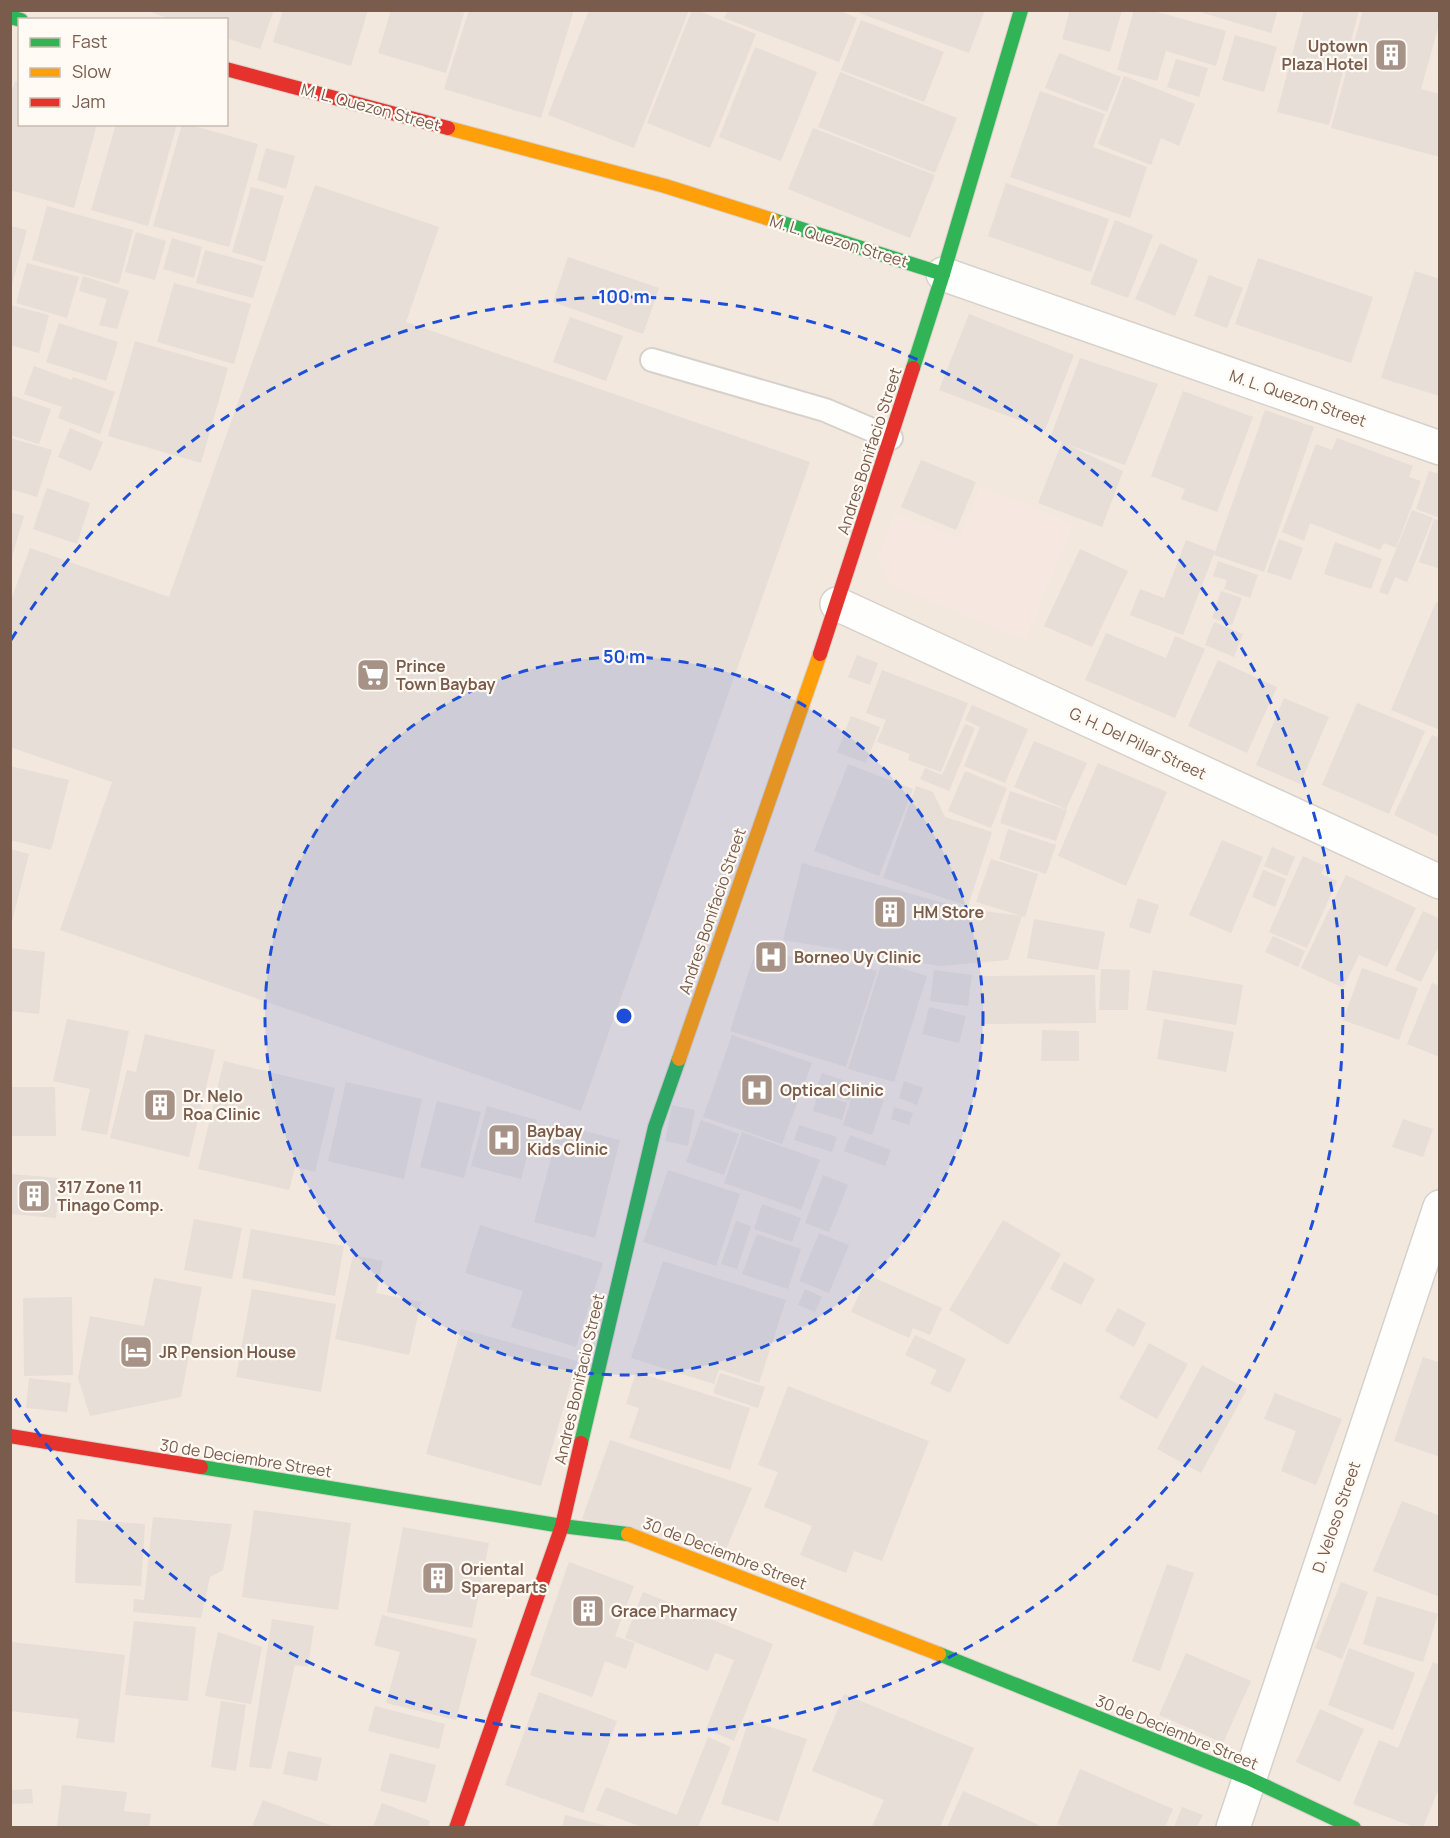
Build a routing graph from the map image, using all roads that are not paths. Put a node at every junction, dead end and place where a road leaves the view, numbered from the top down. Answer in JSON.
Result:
{"nodes":[{"id":1,"x":1021,"y":10,"type":"edge"},
{"id":2,"x":228,"y":70,"type":"edge"},
{"id":3,"x":943,"y":273,"type":"junction"},
{"id":4,"x":652,"y":360,"type":"dead end"},
{"id":5,"x":891,"y":438,"type":"junction"},
{"id":6,"x":1440,"y":448,"type":"edge"},
{"id":7,"x":837,"y":604,"type":"junction"},
{"id":8,"x":1440,"y":882,"type":"edge"},
{"id":9,"x":1440,"y":1207,"type":"edge"},
{"id":10,"x":10,"y":1436,"type":"edge"},
{"id":11,"x":562,"y":1526,"type":"junction"},
{"id":12,"x":1248,"y":1778,"type":"junction"},
{"id":13,"x":456,"y":1827,"type":"edge"},
{"id":14,"x":1233,"y":1827,"type":"edge"},
{"id":15,"x":1354,"y":1827,"type":"edge"}],
"edges":[{"from":1,"to":3,"type":"street","name":"Andres Bonifacio Street"},
{"from":2,"to":3,"type":"street","name":"M. L. Quezon Street"},
{"from":3,"to":5,"type":"street","name":"Andres Bonifacio Street"},
{"from":3,"to":6,"type":"street","name":"M. L. Quezon Street"},
{"from":4,"to":5,"type":"lane"},
{"from":5,"to":7,"type":"street","name":"Andres Bonifacio Street"},
{"from":7,"to":8,"type":"street","name":"G. H. Del Pillar Street"},
{"from":7,"to":11,"type":"street","name":"Andres Bonifacio Street"},
{"from":9,"to":12,"type":"street","name":"D. Veloso Street"},
{"from":10,"to":11,"type":"street","name":"30 de Deciembre Street"},
{"from":11,"to":12,"type":"street","name":"30 de Deciembre Street"},
{"from":11,"to":13,"type":"street","name":"Andres Bonifacio Street"},
{"from":12,"to":14,"type":"street","name":"D. Veloso Street"},
{"from":12,"to":15,"type":"street","name":"30 de Deciembre Street"}]}
